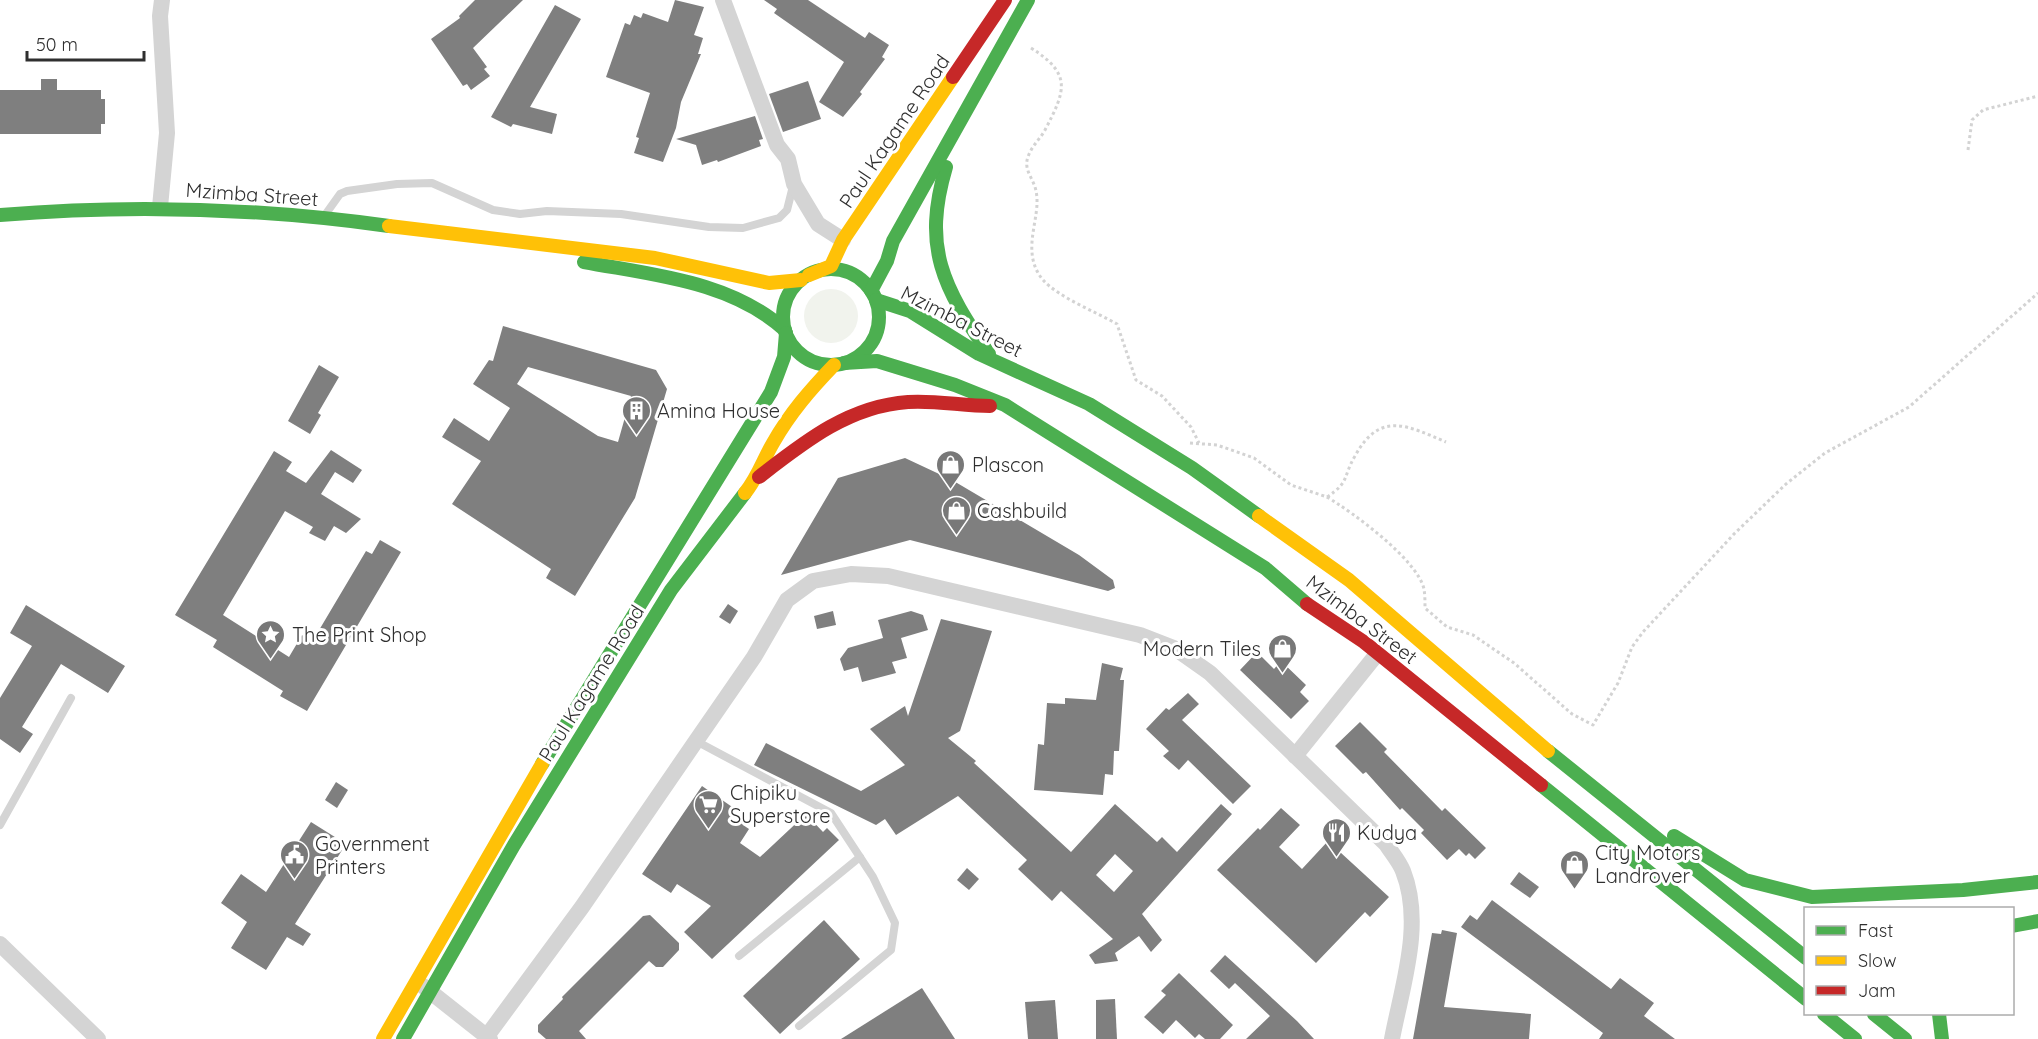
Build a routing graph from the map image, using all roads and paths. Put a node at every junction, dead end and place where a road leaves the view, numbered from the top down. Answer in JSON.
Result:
{"nodes":[{"id":1,"x":162,"y":0,"type":"edge"},
{"id":2,"x":723,"y":0,"type":"edge"},
{"id":3,"x":1005,"y":0,"type":"edge"},
{"id":4,"x":1028,"y":0,"type":"edge"},
{"id":5,"x":1031,"y":48,"type":"dead end"},
{"id":6,"x":2038,"y":96,"type":"edge"},
{"id":7,"x":963,"y":117,"type":"junction"},
{"id":8,"x":1968,"y":150,"type":"dead end"},
{"id":9,"x":794,"y":184,"type":"junction"},
{"id":10,"x":160,"y":207,"type":"junction"},
{"id":11,"x":0,"y":215,"type":"edge"},
{"id":12,"x":323,"y":218,"type":"junction"},
{"id":13,"x":843,"y":240,"type":"junction"},
{"id":14,"x":501,"y":241,"type":"junction"},
{"id":15,"x":805,"y":277,"type":"junction"},
{"id":16,"x":2038,"y":293,"type":"edge"},
{"id":17,"x":874,"y":296,"type":"junction"},
{"id":18,"x":785,"y":332,"type":"junction"},
{"id":19,"x":994,"y":361,"type":"junction"},
{"id":20,"x":839,"y":364,"type":"junction"},
{"id":21,"x":1005,"y":405,"type":"junction"},
{"id":22,"x":1188,"y":442,"type":"dead end"},
{"id":23,"x":1446,"y":442,"type":"dead end"},
{"id":24,"x":1199,"y":444,"type":"junction"},
{"id":25,"x":757,"y":478,"type":"junction"},
{"id":26,"x":1327,"y":497,"type":"junction"},
{"id":27,"x":1377,"y":654,"type":"junction"},
{"id":28,"x":71,"y":698,"type":"dead end"},
{"id":29,"x":696,"y":741,"type":"junction"},
{"id":30,"x":1294,"y":756,"type":"junction"},
{"id":31,"x":1581,"y":778,"type":"junction"},
{"id":32,"x":0,"y":825,"type":"edge"},
{"id":33,"x":860,"y":857,"type":"junction"},
{"id":34,"x":2038,"y":882,"type":"edge"},
{"id":35,"x":2038,"y":921,"type":"edge"},
{"id":36,"x":2014,"y":926,"type":"edge"},
{"id":37,"x":0,"y":944,"type":"edge"},
{"id":38,"x":739,"y":956,"type":"dead end"},
{"id":39,"x":1804,"y":956,"type":"edge"},
{"id":40,"x":422,"y":986,"type":"junction"},
{"id":41,"x":1803,"y":996,"type":"edge"},
{"id":42,"x":1825,"y":1015,"type":"edge"},
{"id":43,"x":1875,"y":1015,"type":"edge"},
{"id":44,"x":1939,"y":1015,"type":"edge"},
{"id":45,"x":799,"y":1026,"type":"dead end"},
{"id":46,"x":489,"y":1037,"type":"edge"},
{"id":47,"x":1853,"y":1038,"type":"edge"},
{"id":48,"x":99,"y":1039,"type":"edge"},
{"id":49,"x":383,"y":1039,"type":"edge"},
{"id":50,"x":403,"y":1039,"type":"edge"},
{"id":51,"x":1392,"y":1039,"type":"edge"},
{"id":52,"x":1905,"y":1039,"type":"edge"},
{"id":53,"x":1942,"y":1039,"type":"edge"}],
"edges":[{"from":1,"to":10,"type":"street"},
{"from":2,"to":9,"type":"street"},
{"from":3,"to":13,"type":"main road","name":"Paul Kagame Road"},
{"from":4,"to":7,"type":"main road"},
{"from":5,"to":24,"type":"path"},
{"from":6,"to":8,"type":"path"},
{"from":7,"to":17,"type":"main road"},
{"from":7,"to":19,"type":"main road"},
{"from":9,"to":12,"type":"lane"},
{"from":9,"to":13,"type":"street"},
{"from":10,"to":11,"type":"main road","name":"Mzimba Street"},
{"from":10,"to":12,"type":"main road","name":"Mzimba Street"},
{"from":12,"to":14,"type":"main road","name":"Mzimba Street"},
{"from":13,"to":15,"type":"main road","name":"Paul Kagame Road"},
{"from":14,"to":15,"type":"main road"},
{"from":14,"to":18,"type":"main road"},
{"from":15,"to":17,"type":"main road"},
{"from":15,"to":18,"type":"main road"},
{"from":16,"to":26,"type":"path"},
{"from":17,"to":19,"type":"main road","name":"Mzimba Street"},
{"from":17,"to":20,"type":"main road"},
{"from":18,"to":20,"type":"main road"},
{"from":18,"to":40,"type":"main road"},
{"from":19,"to":31,"type":"main road","name":"Mzimba Street"},
{"from":20,"to":21,"type":"main road","name":"Mzimba Street"},
{"from":20,"to":25,"type":"main road","name":"Paul Kagame Road"},
{"from":21,"to":25,"type":"main road"},
{"from":21,"to":27,"type":"main road","name":"Mzimba Street"},
{"from":22,"to":24,"type":"path"},
{"from":23,"to":26,"type":"path"},
{"from":24,"to":26,"type":"path"},
{"from":25,"to":40,"type":"main road","name":"Paul Kagame Road"},
{"from":27,"to":30,"type":"street"},
{"from":27,"to":41,"type":"main road","name":"Mzimba Street"},
{"from":28,"to":32,"type":"lane"},
{"from":29,"to":30,"type":"street"},
{"from":29,"to":33,"type":"lane"},
{"from":29,"to":46,"type":"street"},
{"from":30,"to":51,"type":"street"},
{"from":31,"to":34,"type":"main road"},
{"from":31,"to":39,"type":"main road","name":"Mzimba Street"},
{"from":33,"to":38,"type":"lane"},
{"from":33,"to":45,"type":"lane"},
{"from":35,"to":36,"type":"main road"},
{"from":37,"to":48,"type":"street"},
{"from":40,"to":46,"type":"street"},
{"from":40,"to":49,"type":"main road"},
{"from":40,"to":50,"type":"main road","name":"Paul Kagame Road"},
{"from":42,"to":47,"type":"main road"},
{"from":43,"to":52,"type":"main road"},
{"from":44,"to":53,"type":"main road"}]}
